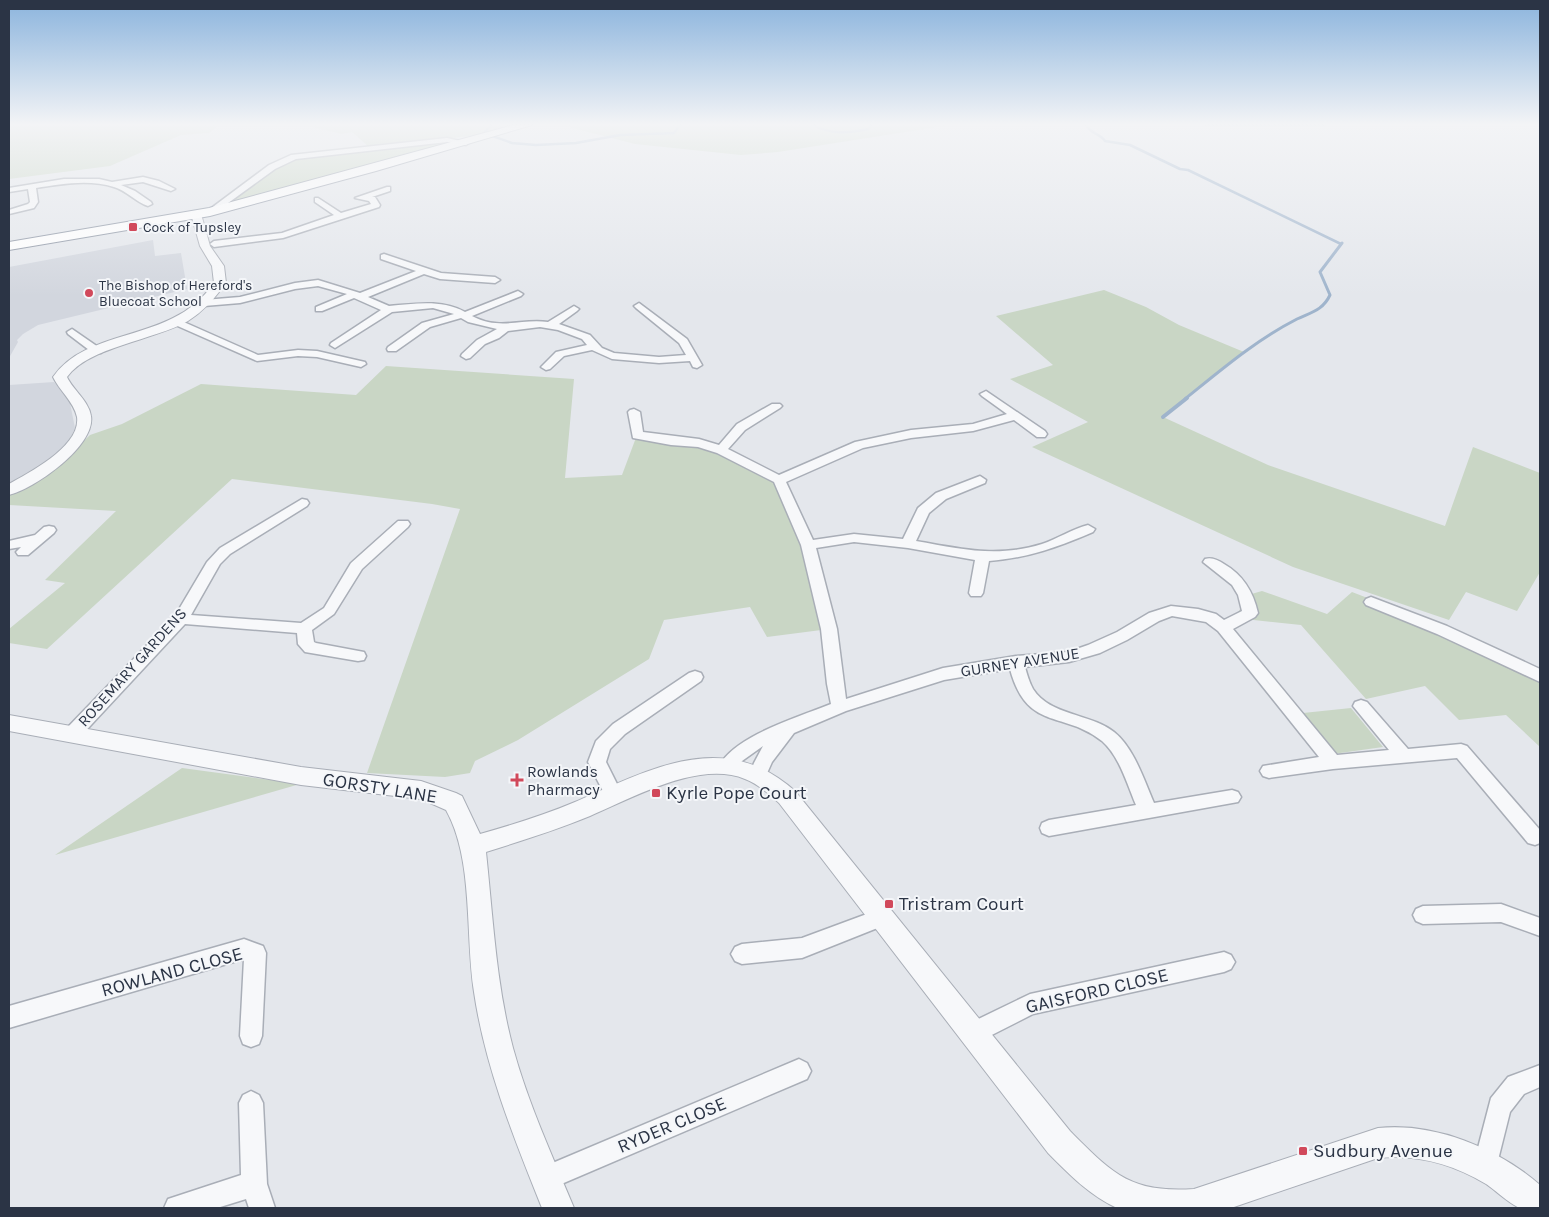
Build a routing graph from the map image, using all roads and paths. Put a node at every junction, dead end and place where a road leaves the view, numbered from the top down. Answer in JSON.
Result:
{"nodes":[{"id":1,"x":70,"y":182,"type":"edge"},
{"id":2,"x":107,"y":182,"type":"edge"},
{"id":3,"x":125,"y":182,"type":"edge"},
{"id":4,"x":157,"y":182,"type":"edge"},
{"id":5,"x":249,"y":182,"type":"edge"},
{"id":6,"x":320,"y":182,"type":"edge"},
{"id":7,"x":114,"y":184,"type":"junction"},
{"id":8,"x":32,"y":187,"type":"junction"},
{"id":9,"x":171,"y":189,"type":"dead end"},
{"id":10,"x":387,"y":189,"type":"dead end"},
{"id":11,"x":9,"y":190,"type":"edge"},
{"id":12,"x":318,"y":200,"type":"dead end"},
{"id":13,"x":148,"y":204,"type":"dead end"},
{"id":14,"x":376,"y":205,"type":"junction"},
{"id":15,"x":385,"y":205,"type":"dead end"},
{"id":16,"x":9,"y":212,"type":"edge"},
{"id":17,"x":203,"y":213,"type":"junction"},
{"id":18,"x":340,"y":216,"type":"junction"},
{"id":19,"x":214,"y":244,"type":"dead end"},
{"id":20,"x":9,"y":246,"type":"edge"},
{"id":21,"x":384,"y":257,"type":"dead end"},
{"id":22,"x":407,"y":257,"type":"dead end"},
{"id":23,"x":395,"y":261,"type":"junction"},
{"id":24,"x":423,"y":271,"type":"junction"},
{"id":25,"x":495,"y":280,"type":"dead end"},
{"id":26,"x":518,"y":294,"type":"dead end"},
{"id":27,"x":358,"y":295,"type":"junction"},
{"id":28,"x":204,"y":303,"type":"junction"},
{"id":29,"x":315,"y":309,"type":"dead end"},
{"id":30,"x":389,"y":309,"type":"junction"},
{"id":31,"x":574,"y":309,"type":"dead end"},
{"id":32,"x":646,"y":309,"type":"dead end"},
{"id":33,"x":463,"y":316,"type":"junction"},
{"id":34,"x":177,"y":322,"type":"junction"},
{"id":35,"x":551,"y":325,"type":"junction"},
{"id":36,"x":505,"y":328,"type":"junction"},
{"id":37,"x":72,"y":332,"type":"dead end"},
{"id":38,"x":392,"y":344,"type":"dead end"},
{"id":39,"x":335,"y":345,"type":"dead end"},
{"id":40,"x":595,"y":346,"type":"junction"},
{"id":41,"x":97,"y":351,"type":"junction"},
{"id":42,"x":467,"y":356,"type":"dead end"},
{"id":43,"x":360,"y":364,"type":"dead end"},
{"id":44,"x":546,"y":367,"type":"dead end"},
{"id":45,"x":986,"y":394,"type":"dead end"},
{"id":46,"x":776,"y":406,"type":"dead end"},
{"id":47,"x":634,"y":412,"type":"dead end"},
{"id":48,"x":1014,"y":416,"type":"junction"},
{"id":49,"x":1040,"y":434,"type":"dead end"},
{"id":50,"x":721,"y":450,"type":"junction"},
{"id":51,"x":780,"y":480,"type":"junction"},
{"id":52,"x":980,"y":480,"type":"dead end"},
{"id":53,"x":9,"y":490,"type":"edge"},
{"id":54,"x":302,"y":503,"type":"dead end"},
{"id":55,"x":403,"y":524,"type":"dead end"},
{"id":56,"x":1088,"y":529,"type":"dead end"},
{"id":57,"x":908,"y":544,"type":"junction"},
{"id":58,"x":9,"y":545,"type":"edge"},
{"id":59,"x":808,"y":545,"type":"junction"},
{"id":60,"x":23,"y":552,"type":"dead end"},
{"id":61,"x":983,"y":557,"type":"junction"},
{"id":62,"x":1210,"y":562,"type":"dead end"},
{"id":63,"x":976,"y":593,"type":"dead end"},
{"id":64,"x":1370,"y":602,"type":"dead end"},
{"id":65,"x":181,"y":619,"type":"junction"},
{"id":66,"x":1223,"y":627,"type":"junction"},
{"id":67,"x":304,"y":628,"type":"junction"},
{"id":68,"x":358,"y":656,"type":"dead end"},
{"id":69,"x":1016,"y":662,"type":"junction"},
{"id":70,"x":1540,"y":676,"type":"edge"},
{"id":71,"x":695,"y":678,"type":"dead end"},
{"id":72,"x":1361,"y":706,"type":"dead end"},
{"id":73,"x":840,"y":707,"type":"junction"},
{"id":74,"x":9,"y":723,"type":"edge"},
{"id":75,"x":789,"y":729,"type":"junction"},
{"id":76,"x":72,"y":734,"type":"junction"},
{"id":77,"x":1404,"y":756,"type":"junction"},
{"id":78,"x":1333,"y":762,"type":"junction"},
{"id":79,"x":728,"y":766,"type":"junction"},
{"id":80,"x":1268,"y":771,"type":"dead end"},
{"id":81,"x":758,"y":775,"type":"junction"},
{"id":82,"x":612,"y":794,"type":"junction"},
{"id":83,"x":1232,"y":798,"type":"dead end"},
{"id":84,"x":1148,"y":810,"type":"junction"},
{"id":85,"x":1049,"y":828,"type":"dead end"},
{"id":86,"x":1535,"y":837,"type":"dead end"},
{"id":87,"x":473,"y":846,"type":"junction"},
{"id":88,"x":1423,"y":915,"type":"dead end"},
{"id":89,"x":882,"y":917,"type":"junction"},
{"id":90,"x":1540,"y":927,"type":"edge"},
{"id":91,"x":742,"y":954,"type":"dead end"},
{"id":92,"x":1224,"y":962,"type":"dead end"},
{"id":93,"x":9,"y":1017,"type":"edge"},
{"id":94,"x":974,"y":1032,"type":"junction"},
{"id":95,"x":251,"y":1036,"type":"dead end"},
{"id":96,"x":799,"y":1071,"type":"dead end"},
{"id":97,"x":1540,"y":1076,"type":"edge"},
{"id":98,"x":251,"y":1103,"type":"dead end"},
{"id":99,"x":1485,"y":1167,"type":"junction"},
{"id":100,"x":545,"y":1179,"type":"junction"},
{"id":101,"x":254,"y":1184,"type":"junction"},
{"id":102,"x":1227,"y":1202,"type":"edge"},
{"id":103,"x":1153,"y":1207,"type":"edge"},
{"id":104,"x":1540,"y":1207,"type":"edge"},
{"id":105,"x":177,"y":1208,"type":"edge"},
{"id":106,"x":262,"y":1208,"type":"edge"},
{"id":107,"x":558,"y":1208,"type":"edge"}],
"edges":[{"from":1,"to":8,"type":"street"},
{"from":2,"to":7,"type":"street"},
{"from":3,"to":7,"type":"street"},
{"from":4,"to":9,"type":"street"},
{"from":5,"to":17,"type":"street"},
{"from":6,"to":17,"type":"highway"},
{"from":7,"to":13,"type":"street"},
{"from":8,"to":11,"type":"street"},
{"from":8,"to":16,"type":"street"},
{"from":10,"to":14,"type":"street"},
{"from":12,"to":18,"type":"street"},
{"from":14,"to":15,"type":"street"},
{"from":14,"to":18,"type":"street"},
{"from":17,"to":20,"type":"highway"},
{"from":17,"to":28,"type":"street"},
{"from":18,"to":19,"type":"street"},
{"from":21,"to":23,"type":"street"},
{"from":22,"to":23,"type":"street"},
{"from":23,"to":24,"type":"street"},
{"from":24,"to":25,"type":"street"},
{"from":24,"to":27,"type":"street"},
{"from":26,"to":33,"type":"street"},
{"from":27,"to":28,"type":"street"},
{"from":27,"to":29,"type":"street"},
{"from":27,"to":30,"type":"street"},
{"from":28,"to":34,"type":"street"},
{"from":30,"to":33,"type":"street"},
{"from":30,"to":39,"type":"street"},
{"from":31,"to":35,"type":"street"},
{"from":32,"to":40,"type":"street"},
{"from":33,"to":36,"type":"street"},
{"from":33,"to":38,"type":"street"},
{"from":34,"to":41,"type":"street"},
{"from":34,"to":43,"type":"street"},
{"from":35,"to":36,"type":"street"},
{"from":35,"to":40,"type":"street"},
{"from":36,"to":42,"type":"street"},
{"from":37,"to":41,"type":"street"},
{"from":40,"to":44,"type":"street"},
{"from":41,"to":53,"type":"street"},
{"from":45,"to":48,"type":"street"},
{"from":46,"to":50,"type":"street"},
{"from":47,"to":50,"type":"street"},
{"from":48,"to":49,"type":"street"},
{"from":48,"to":51,"type":"street"},
{"from":50,"to":51,"type":"street"},
{"from":51,"to":59,"type":"street"},
{"from":52,"to":57,"type":"street"},
{"from":54,"to":65,"type":"street","name":"ROSEMARY GARDENS"},
{"from":55,"to":67,"type":"street"},
{"from":56,"to":61,"type":"street"},
{"from":57,"to":59,"type":"street"},
{"from":57,"to":61,"type":"street"},
{"from":58,"to":60,"type":"street"},
{"from":59,"to":73,"type":"street"},
{"from":61,"to":63,"type":"street"},
{"from":62,"to":66,"type":"street"},
{"from":64,"to":70,"type":"street"},
{"from":65,"to":67,"type":"street"},
{"from":65,"to":76,"type":"street","name":"ROSEMARY GARDENS"},
{"from":66,"to":69,"type":"street","name":"GURNEY AVENUE"},
{"from":66,"to":78,"type":"street","name":"GURNEY AVENUE"},
{"from":67,"to":68,"type":"street"},
{"from":69,"to":73,"type":"street","name":"GURNEY AVENUE"},
{"from":69,"to":84,"type":"street"},
{"from":71,"to":82,"type":"street"},
{"from":72,"to":77,"type":"street"},
{"from":73,"to":75,"type":"street","name":"GURNEY AVENUE"},
{"from":74,"to":76,"type":"street","name":"GORSTY LANE"},
{"from":75,"to":79,"type":"street","name":"GURNEY AVENUE"},
{"from":75,"to":81,"type":"street","name":"GURNEY AVENUE"},
{"from":76,"to":87,"type":"street","name":"GORSTY LANE"},
{"from":77,"to":78,"type":"street"},
{"from":77,"to":86,"type":"street"},
{"from":78,"to":80,"type":"street"},
{"from":79,"to":81,"type":"street"},
{"from":79,"to":82,"type":"street"},
{"from":81,"to":89,"type":"street"},
{"from":82,"to":87,"type":"street"},
{"from":83,"to":84,"type":"street"},
{"from":84,"to":85,"type":"street"},
{"from":87,"to":100,"type":"street","name":"GORSTY LANE"},
{"from":88,"to":90,"type":"street"},
{"from":89,"to":91,"type":"street"},
{"from":89,"to":94,"type":"street"},
{"from":92,"to":94,"type":"street","name":"GAISFORD CLOSE"},
{"from":93,"to":95,"type":"street","name":"ROWLAND CLOSE"},
{"from":94,"to":103,"type":"street"},
{"from":96,"to":100,"type":"street","name":"RYDER CLOSE"},
{"from":97,"to":99,"type":"street"},
{"from":98,"to":101,"type":"street"},
{"from":99,"to":102,"type":"street"},
{"from":99,"to":104,"type":"street"},
{"from":100,"to":107,"type":"street","name":"GORSTY LANE"},
{"from":101,"to":105,"type":"street"},
{"from":101,"to":106,"type":"street"},
{"from":102,"to":103,"type":"street"}]}
